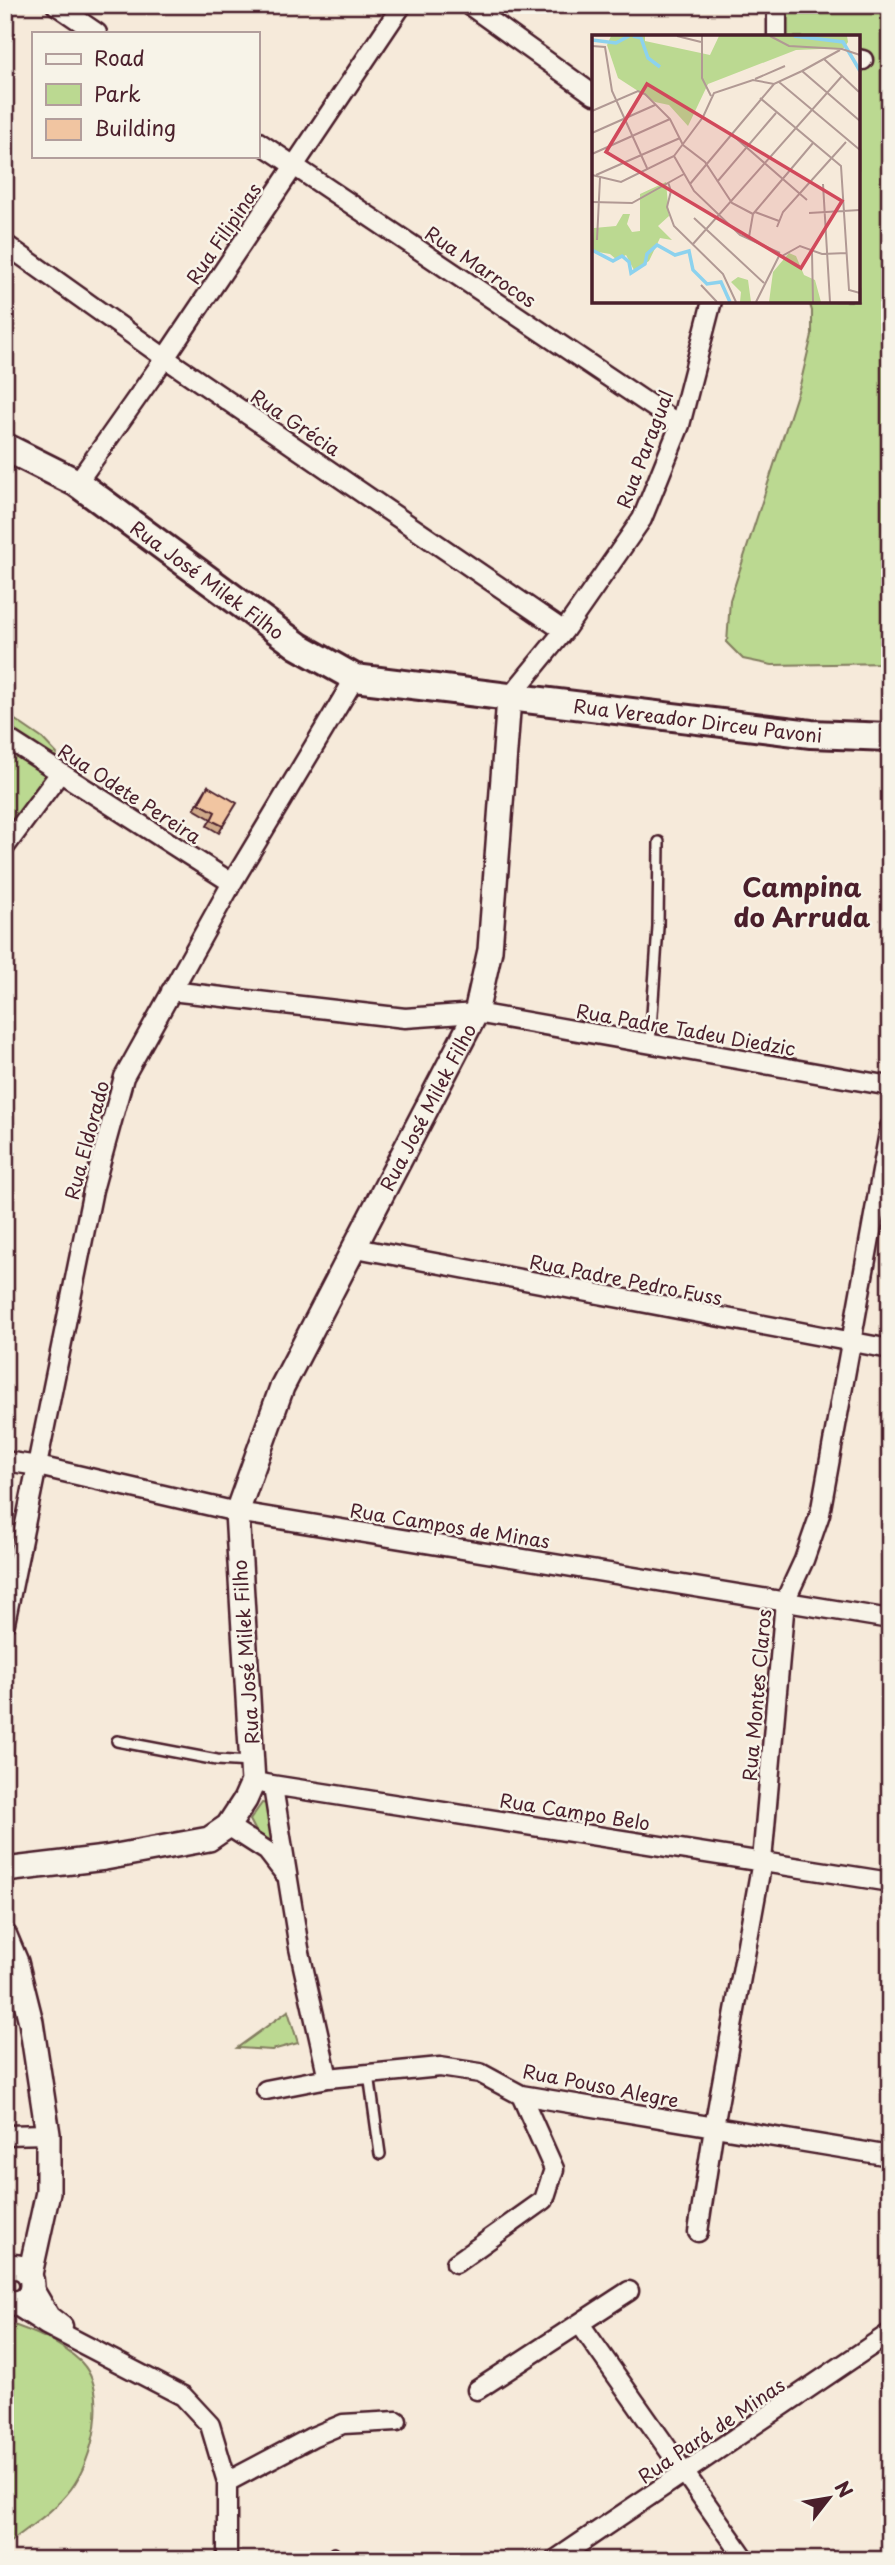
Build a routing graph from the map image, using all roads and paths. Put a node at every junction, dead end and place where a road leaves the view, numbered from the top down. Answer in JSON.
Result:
{"nodes":[{"id":1,"x":56,"y":5,"type":"edge"},
{"id":2,"x":402,"y":5,"type":"edge"},
{"id":3,"x":469,"y":5,"type":"edge"},
{"id":4,"x":777,"y":5,"type":"edge"},
{"id":5,"x":96,"y":32,"type":"edge"},
{"id":6,"x":777,"y":35,"type":"edge"},
{"id":7,"x":592,"y":93,"type":"edge"},
{"id":8,"x":259,"y":142,"type":"edge"},
{"id":9,"x":294,"y":166,"type":"junction"},
{"id":10,"x":5,"y":244,"type":"edge"},
{"id":11,"x":711,"y":303,"type":"edge"},
{"id":12,"x":165,"y":358,"type":"junction"},
{"id":13,"x":680,"y":425,"type":"junction"},
{"id":14,"x":5,"y":447,"type":"edge"},
{"id":15,"x":77,"y":483,"type":"junction"},
{"id":16,"x":564,"y":631,"type":"junction"},
{"id":17,"x":355,"y":678,"type":"junction"},
{"id":18,"x":509,"y":698,"type":"junction"},
{"id":19,"x":5,"y":737,"type":"edge"},
{"id":20,"x":890,"y":737,"type":"edge"},
{"id":21,"x":60,"y":773,"type":"junction"},
{"id":22,"x":659,"y":842,"type":"dead end"},
{"id":23,"x":5,"y":847,"type":"edge"},
{"id":24,"x":232,"y":883,"type":"junction"},
{"id":25,"x":171,"y":991,"type":"junction"},
{"id":26,"x":476,"y":1013,"type":"junction"},
{"id":27,"x":650,"y":1044,"type":"junction"},
{"id":28,"x":890,"y":1086,"type":"edge"},
{"id":29,"x":890,"y":1127,"type":"edge"},
{"id":30,"x":356,"y":1248,"type":"junction"},
{"id":31,"x":851,"y":1343,"type":"junction"},
{"id":32,"x":890,"y":1349,"type":"edge"},
{"id":33,"x":5,"y":1461,"type":"edge"},
{"id":34,"x":38,"y":1466,"type":"junction"},
{"id":35,"x":237,"y":1512,"type":"junction"},
{"id":36,"x":785,"y":1601,"type":"junction"},
{"id":37,"x":890,"y":1619,"type":"edge"},
{"id":38,"x":5,"y":1623,"type":"edge"},
{"id":39,"x":117,"y":1741,"type":"dead end"},
{"id":40,"x":259,"y":1777,"type":"junction"},
{"id":41,"x":228,"y":1826,"type":"junction"},
{"id":42,"x":762,"y":1861,"type":"junction"},
{"id":43,"x":5,"y":1870,"type":"edge"},
{"id":44,"x":286,"y":1875,"type":"junction"},
{"id":45,"x":890,"y":1882,"type":"edge"},
{"id":46,"x":5,"y":1936,"type":"edge"},
{"id":47,"x":369,"y":2074,"type":"junction"},
{"id":48,"x":328,"y":2078,"type":"junction"},
{"id":49,"x":266,"y":2090,"type":"dead end"},
{"id":50,"x":521,"y":2095,"type":"junction"},
{"id":51,"x":714,"y":2127,"type":"junction"},
{"id":52,"x":48,"y":2134,"type":"junction"},
{"id":53,"x":5,"y":2135,"type":"edge"},
{"id":54,"x":380,"y":2154,"type":"dead end"},
{"id":55,"x":890,"y":2156,"type":"edge"},
{"id":56,"x":43,"y":2209,"type":"junction"},
{"id":57,"x":698,"y":2232,"type":"dead end"},
{"id":58,"x":456,"y":2263,"type":"dead end"},
{"id":59,"x":5,"y":2268,"type":"edge"},
{"id":60,"x":31,"y":2281,"type":"junction"},
{"id":61,"x":629,"y":2291,"type":"dead end"},
{"id":62,"x":8,"y":2302,"type":"edge"},
{"id":63,"x":580,"y":2324,"type":"junction"},
{"id":64,"x":890,"y":2333,"type":"edge"},
{"id":65,"x":90,"y":2349,"type":"junction"},
{"id":66,"x":477,"y":2389,"type":"dead end"},
{"id":67,"x":397,"y":2421,"type":"dead end"},
{"id":68,"x":686,"y":2473,"type":"junction"},
{"id":69,"x":227,"y":2482,"type":"junction"},
{"id":70,"x":227,"y":2560,"type":"edge"},
{"id":71,"x":555,"y":2560,"type":"edge"},
{"id":72,"x":746,"y":2560,"type":"edge"}],
"edges":[{"from":1,"to":5,"type":"street"},
{"from":2,"to":9,"type":"street","name":"Rua Filipinas"},
{"from":3,"to":7,"type":"street"},
{"from":4,"to":6,"type":"street"},
{"from":8,"to":9,"type":"street","name":"Rua Marrocos"},
{"from":9,"to":12,"type":"street","name":"Rua Filipinas"},
{"from":9,"to":13,"type":"street","name":"Rua Marrocos"},
{"from":10,"to":12,"type":"street","name":"Rua Grécia"},
{"from":11,"to":13,"type":"street","name":"Rua Paragual"},
{"from":12,"to":15,"type":"street","name":"Rua Filipinas"},
{"from":12,"to":16,"type":"street","name":"Rua Grécia"},
{"from":13,"to":16,"type":"street","name":"Rua Paragual"},
{"from":14,"to":15,"type":"main road","name":"Rua José Milek Filho"},
{"from":15,"to":17,"type":"main road","name":"Rua José Milek Filho"},
{"from":16,"to":18,"type":"street","name":"Rua Paragual"},
{"from":17,"to":18,"type":"main road","name":"Rua José Milek Filho"},
{"from":17,"to":24,"type":"street","name":"Rua Eldorado"},
{"from":18,"to":20,"type":"main road","name":"Rua Vereador Dirceu Pavoni"},
{"from":18,"to":26,"type":"street","name":"Rua José Milek Filho"},
{"from":19,"to":21,"type":"street","name":"Rua Odete Pereira"},
{"from":21,"to":23,"type":"street"},
{"from":21,"to":24,"type":"street","name":"Rua Odete Pereira"},
{"from":22,"to":27,"type":"lane"},
{"from":24,"to":25,"type":"street","name":"Rua Eldorado"},
{"from":25,"to":26,"type":"street","name":"Rua Padre Tadeu Diedzic"},
{"from":25,"to":34,"type":"street","name":"Rua Eldorado"},
{"from":26,"to":27,"type":"street","name":"Rua Padre Tadeu Diedzic"},
{"from":26,"to":30,"type":"street","name":"Rua José Milek Filho"},
{"from":27,"to":28,"type":"street","name":"Rua Padre Tadeu Diedzic"},
{"from":29,"to":31,"type":"street","name":"Rua Montes Claros"},
{"from":30,"to":31,"type":"street","name":"Rua Padre Pedro Fuss"},
{"from":30,"to":35,"type":"street","name":"Rua José Milek Filho"},
{"from":31,"to":32,"type":"street","name":"Rua Padre Pedro Fuss"},
{"from":31,"to":36,"type":"street","name":"Rua Montes Claros"},
{"from":33,"to":34,"type":"street","name":"Rua Campos de Minas"},
{"from":34,"to":35,"type":"street","name":"Rua Campos de Minas"},
{"from":34,"to":38,"type":"street","name":"Rua Eldorado"},
{"from":35,"to":36,"type":"street","name":"Rua Campos de Minas"},
{"from":35,"to":40,"type":"street","name":"Rua José Milek Filho"},
{"from":36,"to":37,"type":"street","name":"Rua Campos de Minas"},
{"from":36,"to":42,"type":"street","name":"Rua Montes Claros"},
{"from":39,"to":40,"type":"lane"},
{"from":40,"to":41,"type":"street"},
{"from":40,"to":42,"type":"street","name":"Rua Campo Belo"},
{"from":40,"to":44,"type":"street"},
{"from":41,"to":43,"type":"street"},
{"from":41,"to":44,"type":"street"},
{"from":42,"to":45,"type":"street","name":"Rua Campo Belo"},
{"from":42,"to":51,"type":"street","name":"Rua Montes Claros"},
{"from":44,"to":48,"type":"street"},
{"from":46,"to":52,"type":"street"},
{"from":47,"to":48,"type":"street","name":"Rua Pouso Alegre"},
{"from":47,"to":50,"type":"street","name":"Rua Pouso Alegre"},
{"from":47,"to":54,"type":"lane"},
{"from":48,"to":49,"type":"street","name":"Rua Pouso Alegre"},
{"from":50,"to":51,"type":"street","name":"Rua Pouso Alegre"},
{"from":50,"to":58,"type":"street"},
{"from":51,"to":55,"type":"street","name":"Rua Pouso Alegre"},
{"from":51,"to":57,"type":"street","name":"Rua Montes Claros"},
{"from":52,"to":53,"type":"street"},
{"from":52,"to":56,"type":"street"},
{"from":56,"to":59,"type":"street"},
{"from":56,"to":60,"type":"street"},
{"from":59,"to":60,"type":"street"},
{"from":60,"to":62,"type":"street"},
{"from":60,"to":65,"type":"street"},
{"from":61,"to":63,"type":"street"},
{"from":62,"to":65,"type":"street"},
{"from":63,"to":66,"type":"street"},
{"from":63,"to":68,"type":"street"},
{"from":64,"to":68,"type":"street","name":"Rua Pará de Minas"},
{"from":65,"to":69,"type":"street"},
{"from":67,"to":69,"type":"street"},
{"from":68,"to":71,"type":"street","name":"Rua Pará de Minas"},
{"from":68,"to":72,"type":"street"},
{"from":69,"to":70,"type":"street"}]}
